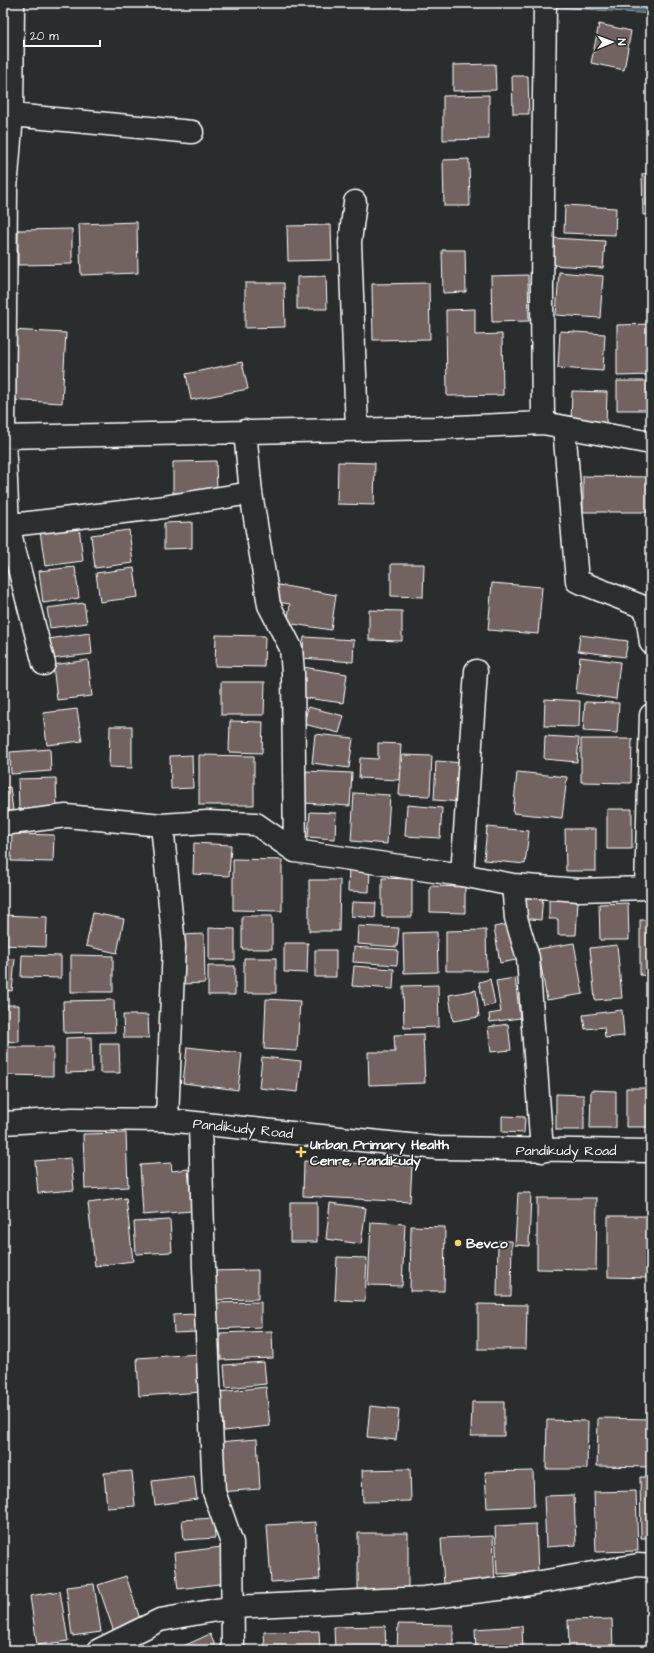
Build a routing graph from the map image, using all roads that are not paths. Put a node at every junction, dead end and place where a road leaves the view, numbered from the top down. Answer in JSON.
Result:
{"nodes":[{"id":1,"x":13,"y":3,"type":"edge"},
{"id":2,"x":545,"y":3,"type":"edge"},
{"id":3,"x":12,"y":115,"type":"junction"},
{"id":4,"x":192,"y":132,"type":"dead end"},
{"id":5,"x":4,"y":189,"type":"edge"},
{"id":6,"x":355,"y":202,"type":"dead end"},
{"id":7,"x":554,"y":425,"type":"junction"},
{"id":8,"x":357,"y":429,"type":"junction"},
{"id":9,"x":244,"y":431,"type":"junction"},
{"id":10,"x":4,"y":437,"type":"edge"},
{"id":11,"x":651,"y":443,"type":"edge"},
{"id":12,"x":251,"y":493,"type":"junction"},
{"id":13,"x":5,"y":526,"type":"edge"},
{"id":14,"x":651,"y":643,"type":"edge"},
{"id":15,"x":44,"y":664,"type":"dead end"},
{"id":16,"x":476,"y":671,"type":"dead end"},
{"id":17,"x":651,"y":715,"type":"edge"},
{"id":18,"x":3,"y":824,"type":"edge"},
{"id":19,"x":162,"y":825,"type":"junction"},
{"id":20,"x":295,"y":851,"type":"junction"},
{"id":21,"x":462,"y":875,"type":"junction"},
{"id":22,"x":513,"y":885,"type":"junction"},
{"id":23,"x":167,"y":1120,"type":"junction"},
{"id":24,"x":3,"y":1123,"type":"edge"},
{"id":25,"x":200,"y":1124,"type":"junction"},
{"id":26,"x":542,"y":1151,"type":"junction"},
{"id":27,"x":651,"y":1151,"type":"edge"},
{"id":28,"x":651,"y":1566,"type":"edge"},
{"id":29,"x":233,"y":1607,"type":"junction"},
{"id":30,"x":99,"y":1650,"type":"edge"},
{"id":31,"x":233,"y":1650,"type":"edge"}],
"edges":[{"from":1,"to":3,"type":"street"},
{"from":2,"to":7,"type":"street"},
{"from":3,"to":4,"type":"street"},
{"from":3,"to":5,"type":"street"},
{"from":5,"to":10,"type":"street"},
{"from":6,"to":8,"type":"street"},
{"from":7,"to":8,"type":"street"},
{"from":7,"to":11,"type":"street"},
{"from":7,"to":14,"type":"street"},
{"from":8,"to":9,"type":"street"},
{"from":9,"to":10,"type":"street"},
{"from":9,"to":12,"type":"street"},
{"from":10,"to":13,"type":"street"},
{"from":12,"to":13,"type":"street"},
{"from":12,"to":20,"type":"street"},
{"from":13,"to":15,"type":"street"},
{"from":16,"to":21,"type":"street"},
{"from":17,"to":22,"type":"street"},
{"from":18,"to":19,"type":"street"},
{"from":19,"to":20,"type":"street"},
{"from":19,"to":23,"type":"street"},
{"from":20,"to":21,"type":"street"},
{"from":21,"to":22,"type":"street"},
{"from":22,"to":26,"type":"street"},
{"from":23,"to":24,"type":"street","name":"Pandikudy Road"},
{"from":23,"to":25,"type":"street","name":"Pandikudy Road"},
{"from":25,"to":26,"type":"street","name":"Pandikudy Road"},
{"from":25,"to":29,"type":"street"},
{"from":26,"to":27,"type":"street","name":"Pandikudy Road"},
{"from":28,"to":29,"type":"street"},
{"from":29,"to":30,"type":"street"},
{"from":29,"to":31,"type":"street"}]}
